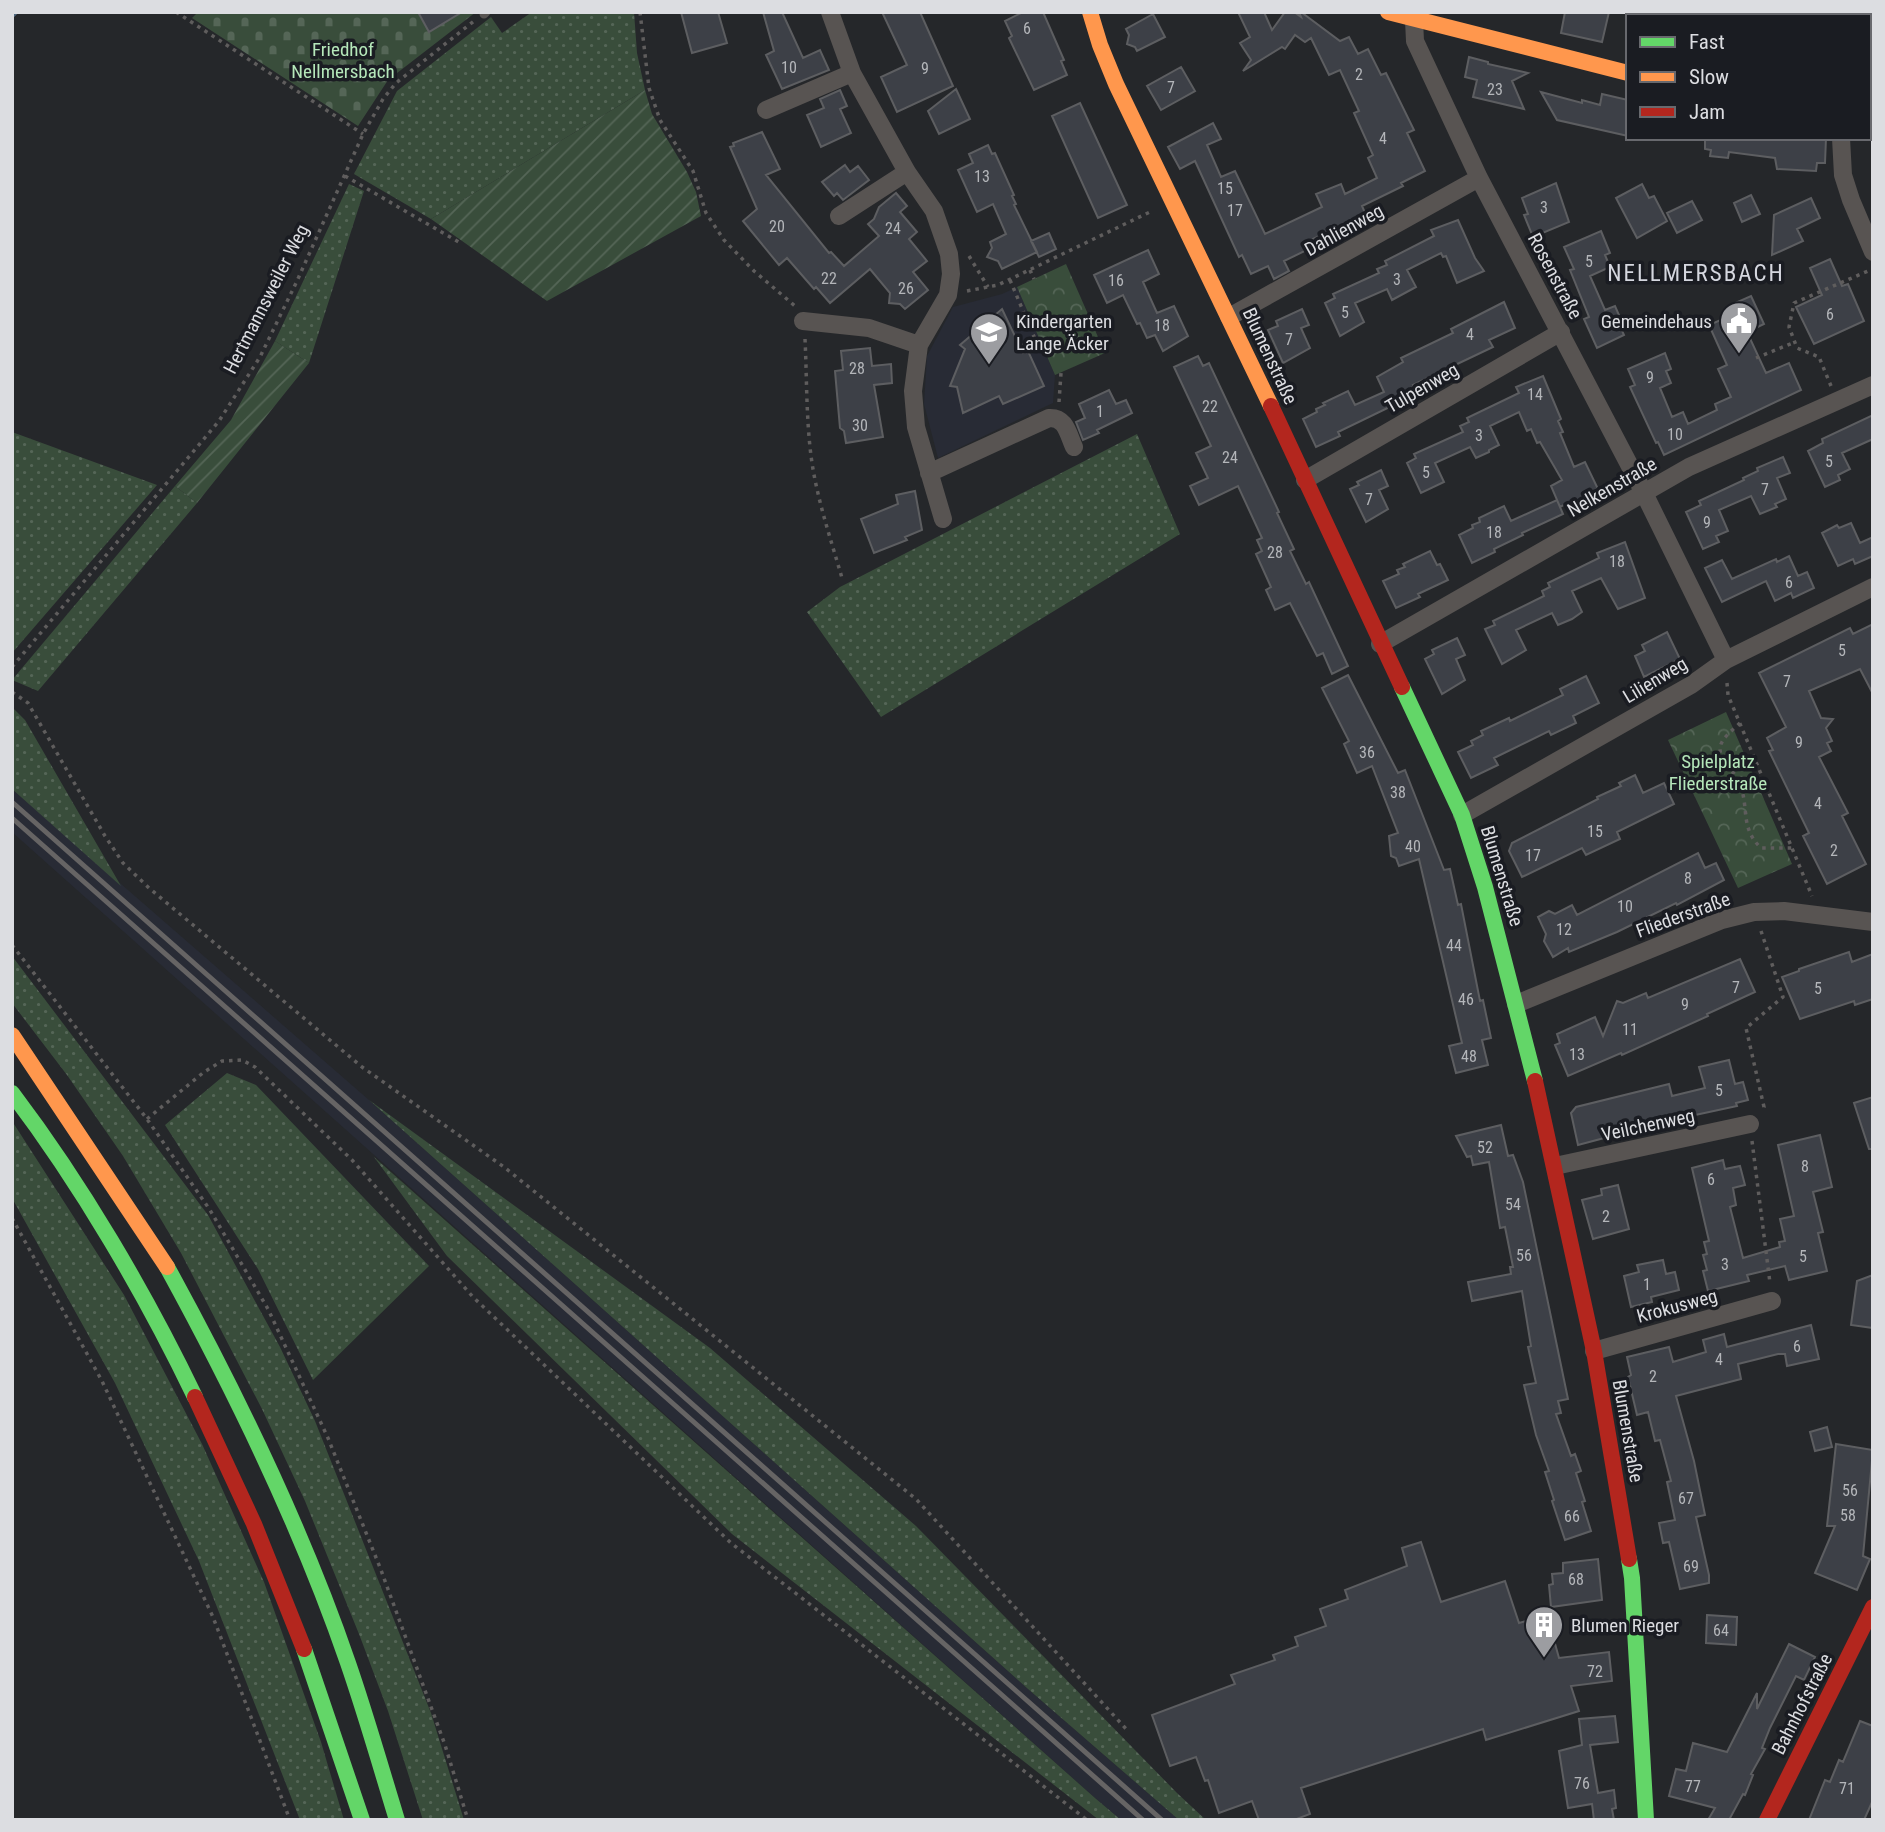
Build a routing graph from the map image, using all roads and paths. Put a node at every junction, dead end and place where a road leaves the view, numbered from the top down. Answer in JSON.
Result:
{"nodes":[{"id":1,"x":176,"y":12,"type":"edge"},
{"id":2,"x":640,"y":12,"type":"edge"},
{"id":3,"x":830,"y":12,"type":"edge"},
{"id":4,"x":1090,"y":12,"type":"edge"},
{"id":5,"x":1388,"y":12,"type":"edge"},
{"id":6,"x":485,"y":13,"type":"edge"},
{"id":7,"x":1416,"y":16,"type":"edge"},
{"id":8,"x":1626,"y":70,"type":"edge"},
{"id":9,"x":852,"y":73,"type":"junction"},
{"id":10,"x":766,"y":110,"type":"dead end"},
{"id":11,"x":363,"y":134,"type":"junction"},
{"id":12,"x":1841,"y":140,"type":"edge"},
{"id":13,"x":907,"y":172,"type":"junction"},
{"id":14,"x":345,"y":176,"type":"junction"},
{"id":15,"x":1479,"y":178,"type":"junction"},
{"id":16,"x":1172,"y":201,"type":"junction"},
{"id":17,"x":839,"y":216,"type":"dead end"},
{"id":18,"x":462,"y":244,"type":"dead end"},
{"id":19,"x":1873,"y":251,"type":"edge"},
{"id":20,"x":1873,"y":268,"type":"edge"},
{"id":21,"x":1030,"y":270,"type":"junction"},
{"id":22,"x":1034,"y":279,"type":"dead end"},
{"id":23,"x":1010,"y":280,"type":"junction"},
{"id":24,"x":948,"y":295,"type":"junction"},
{"id":25,"x":1229,"y":317,"type":"junction"},
{"id":26,"x":803,"y":321,"type":"junction"},
{"id":27,"x":1561,"y":332,"type":"junction"},
{"id":28,"x":1795,"y":342,"type":"junction"},
{"id":29,"x":919,"y":345,"type":"junction"},
{"id":30,"x":1019,"y":347,"type":"dead end"},
{"id":31,"x":1756,"y":358,"type":"dead end"},
{"id":32,"x":1061,"y":373,"type":"dead end"},
{"id":33,"x":1873,"y":385,"type":"edge"},
{"id":34,"x":1837,"y":401,"type":"junction"},
{"id":35,"x":1058,"y":418,"type":"junction"},
{"id":36,"x":1074,"y":447,"type":"dead end"},
{"id":37,"x":929,"y":473,"type":"junction"},
{"id":38,"x":1305,"y":480,"type":"junction"},
{"id":39,"x":1644,"y":493,"type":"junction"},
{"id":40,"x":943,"y":519,"type":"dead end"},
{"id":41,"x":842,"y":578,"type":"dead end"},
{"id":42,"x":1873,"y":587,"type":"edge"},
{"id":43,"x":1380,"y":643,"type":"junction"},
{"id":44,"x":1726,"y":660,"type":"junction"},
{"id":45,"x":12,"y":667,"type":"edge"},
{"id":46,"x":12,"y":692,"type":"edge"},
{"id":47,"x":1740,"y":723,"type":"junction"},
{"id":48,"x":1462,"y":815,"type":"junction"},
{"id":49,"x":1792,"y":848,"type":"junction"},
{"id":50,"x":1754,"y":912,"type":"junction"},
{"id":51,"x":1820,"y":914,"type":"junction"},
{"id":52,"x":1873,"y":922,"type":"edge"},
{"id":53,"x":12,"y":945,"type":"edge"},
{"id":54,"x":1516,"y":1004,"type":"junction"},
{"id":55,"x":12,"y":1035,"type":"edge"},
{"id":56,"x":12,"y":1093,"type":"edge"},
{"id":57,"x":147,"y":1119,"type":"junction"},
{"id":58,"x":1750,"y":1124,"type":"junction"},
{"id":59,"x":1555,"y":1166,"type":"junction"},
{"id":60,"x":12,"y":1219,"type":"edge"},
{"id":61,"x":1772,"y":1301,"type":"joint"},
{"id":62,"x":1594,"y":1351,"type":"junction"},
{"id":63,"x":1873,"y":1607,"type":"edge"},
{"id":64,"x":1128,"y":1731,"type":"dead end"},
{"id":65,"x":290,"y":1820,"type":"edge"},
{"id":66,"x":362,"y":1820,"type":"edge"},
{"id":67,"x":397,"y":1820,"type":"edge"},
{"id":68,"x":468,"y":1820,"type":"edge"},
{"id":69,"x":1087,"y":1820,"type":"edge"},
{"id":70,"x":1646,"y":1820,"type":"edge"},
{"id":71,"x":1767,"y":1820,"type":"edge"}],
"edges":[{"from":1,"to":11,"type":"path"},
{"from":2,"to":26,"type":"path"},
{"from":3,"to":9,"type":"street"},
{"from":4,"to":16,"type":"main road","name":"Blumenstraße"},
{"from":5,"to":7,"type":"main road"},
{"from":6,"to":11,"type":"path","name":"Hertmannsweiler Weg"},
{"from":7,"to":8,"type":"main road"},
{"from":7,"to":15,"type":"street","name":"Rosenstraße"},
{"from":9,"to":10,"type":"street"},
{"from":9,"to":13,"type":"street"},
{"from":11,"to":14,"type":"path","name":"Hertmannsweiler Weg"},
{"from":12,"to":19,"type":"street"},
{"from":13,"to":17,"type":"street"},
{"from":13,"to":24,"type":"street"},
{"from":14,"to":18,"type":"path"},
{"from":14,"to":45,"type":"path","name":"Hertmannsweiler Weg"},
{"from":15,"to":25,"type":"street","name":"Dahlienweg"},
{"from":15,"to":27,"type":"street","name":"Rosenstraße"},
{"from":16,"to":21,"type":"path"},
{"from":16,"to":25,"type":"main road","name":"Blumenstraße"},
{"from":20,"to":28,"type":"path"},
{"from":21,"to":22,"type":"path"},
{"from":21,"to":23,"type":"path"},
{"from":23,"to":24,"type":"path"},
{"from":23,"to":30,"type":"path"},
{"from":24,"to":29,"type":"street"},
{"from":25,"to":38,"type":"main road","name":"Blumenstraße"},
{"from":26,"to":29,"type":"street"},
{"from":26,"to":41,"type":"path"},
{"from":27,"to":38,"type":"street","name":"Tulpenweg"},
{"from":27,"to":39,"type":"street","name":"Rosenstraße"},
{"from":28,"to":31,"type":"path"},
{"from":28,"to":34,"type":"path"},
{"from":29,"to":37,"type":"street"},
{"from":32,"to":35,"type":"path"},
{"from":33,"to":34,"type":"street","name":"Nelkenstraße"},
{"from":34,"to":39,"type":"street","name":"Nelkenstraße"},
{"from":35,"to":36,"type":"street"},
{"from":35,"to":37,"type":"street"},
{"from":37,"to":40,"type":"street"},
{"from":38,"to":43,"type":"main road","name":"Blumenstraße"},
{"from":39,"to":43,"type":"street","name":"Nelkenstraße"},
{"from":39,"to":44,"type":"street","name":"Rosenstraße"},
{"from":42,"to":44,"type":"street","name":"Lilienweg"},
{"from":43,"to":48,"type":"main road","name":"Blumenstraße"},
{"from":44,"to":47,"type":"path"},
{"from":44,"to":48,"type":"street","name":"Lilienweg"},
{"from":46,"to":64,"type":"path"},
{"from":47,"to":49,"type":"path"},
{"from":47,"to":49,"type":"path"},
{"from":48,"to":54,"type":"main road","name":"Blumenstraße"},
{"from":49,"to":51,"type":"path"},
{"from":50,"to":51,"type":"street","name":"Fliederstraße"},
{"from":50,"to":54,"type":"street","name":"Fliederstraße"},
{"from":50,"to":58,"type":"path"},
{"from":51,"to":52,"type":"street","name":"Fliederstraße"},
{"from":53,"to":57,"type":"path"},
{"from":54,"to":59,"type":"main road","name":"Blumenstraße"},
{"from":55,"to":67,"type":"main road"},
{"from":56,"to":66,"type":"main road"},
{"from":57,"to":68,"type":"path"},
{"from":57,"to":69,"type":"path"},
{"from":58,"to":59,"type":"street","name":"Veilchenweg"},
{"from":58,"to":61,"type":"path"},
{"from":59,"to":62,"type":"main road","name":"Blumenstraße"},
{"from":60,"to":65,"type":"path"},
{"from":61,"to":62,"type":"street","name":"Krokusweg"},
{"from":62,"to":70,"type":"main road","name":"Blumenstraße"},
{"from":63,"to":71,"type":"main road","name":"Bahnhofstraße"}]}
